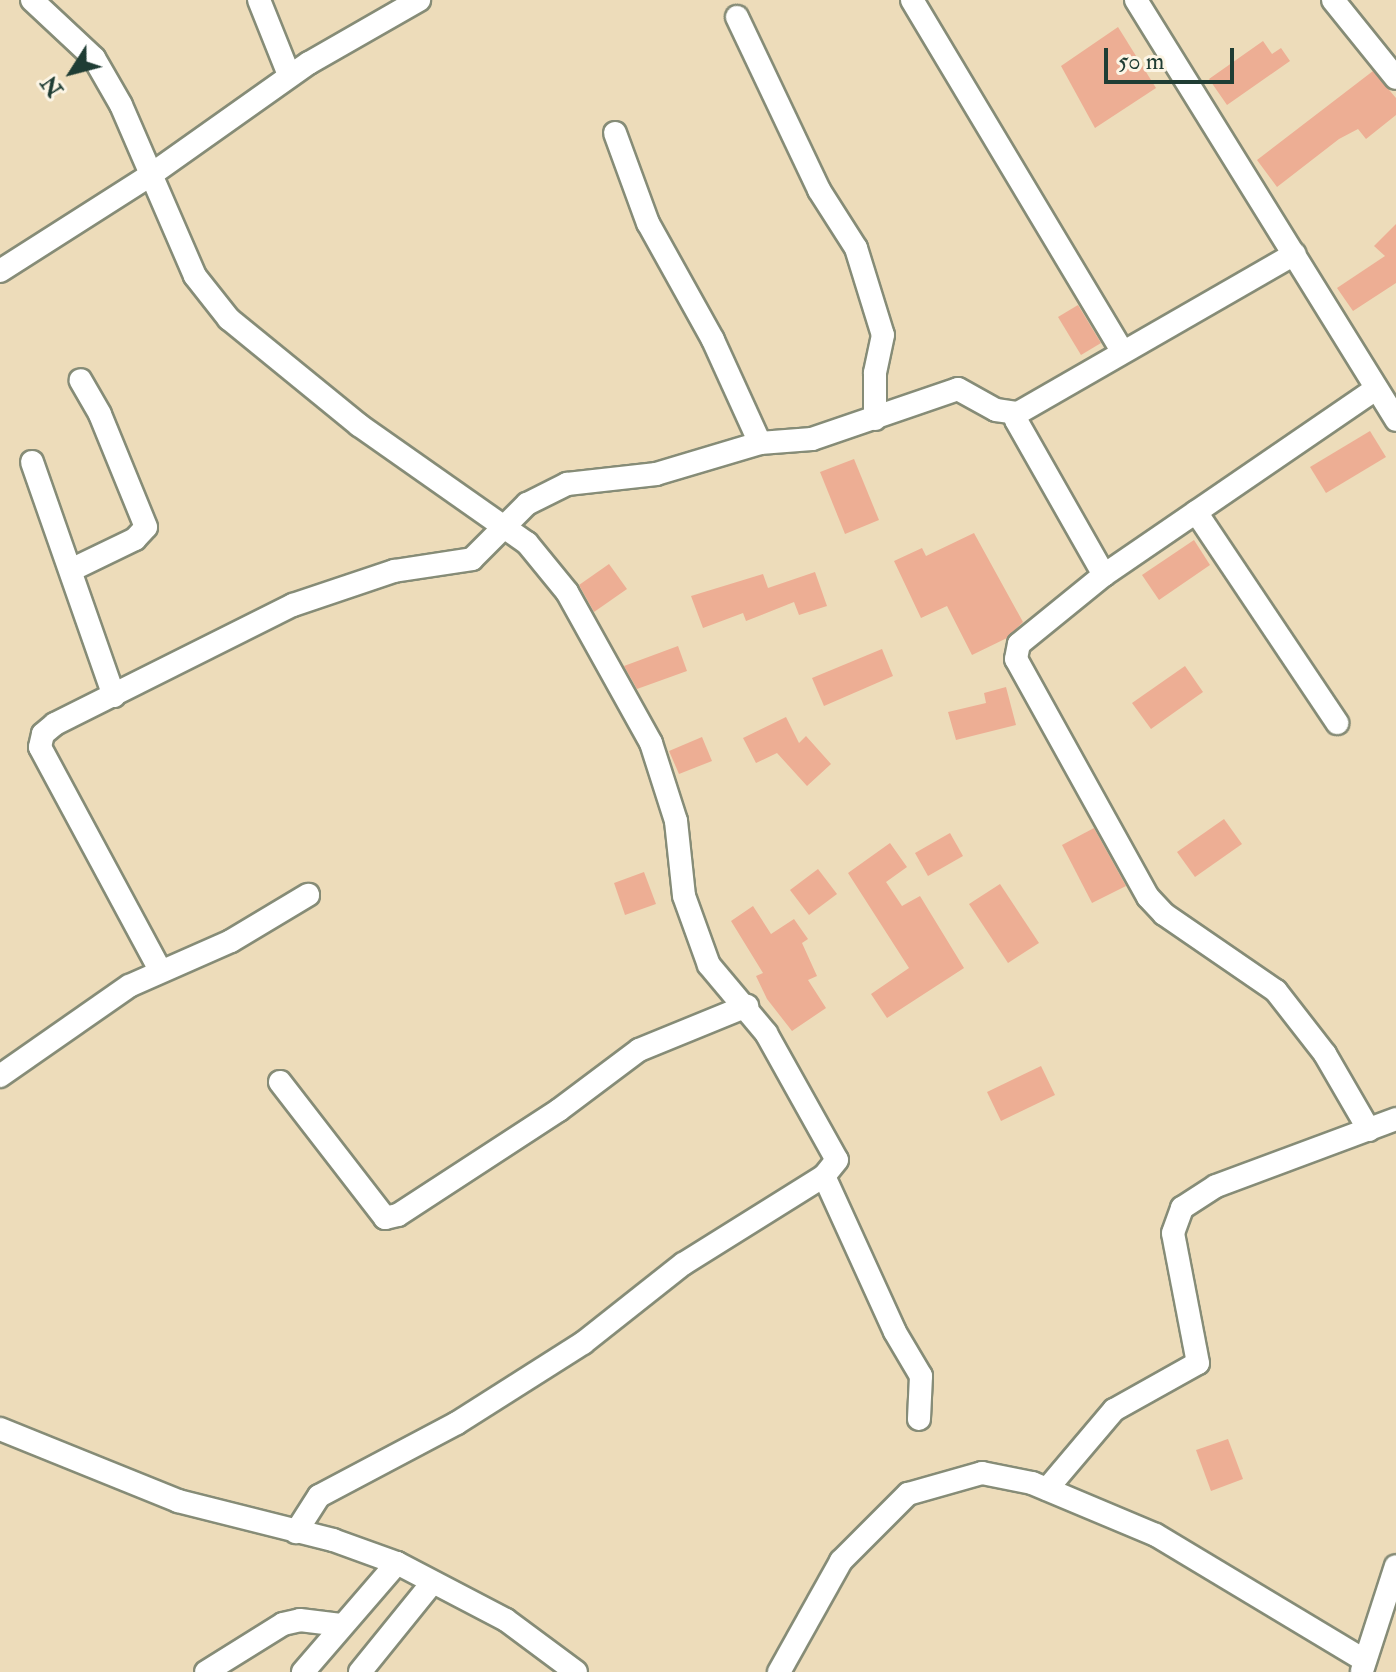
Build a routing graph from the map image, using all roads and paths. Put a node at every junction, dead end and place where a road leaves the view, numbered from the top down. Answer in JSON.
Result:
{"nodes":[{"id":1,"x":32,"y":0,"type":"edge"},
{"id":2,"x":259,"y":0,"type":"edge"},
{"id":3,"x":419,"y":0,"type":"edge"},
{"id":4,"x":912,"y":0,"type":"edge"},
{"id":5,"x":1136,"y":0,"type":"edge"},
{"id":6,"x":1333,"y":0,"type":"edge"},
{"id":7,"x":737,"y":17,"type":"dead end"},
{"id":8,"x":289,"y":75,"type":"junction"},
{"id":9,"x":1396,"y":78,"type":"edge"},
{"id":10,"x":615,"y":133,"type":"dead end"},
{"id":11,"x":152,"y":174,"type":"junction"},
{"id":12,"x":1294,"y":254,"type":"junction"},
{"id":13,"x":0,"y":271,"type":"edge"},
{"id":14,"x":1122,"y":351,"type":"junction"},
{"id":15,"x":80,"y":380,"type":"dead end"},
{"id":16,"x":1376,"y":389,"type":"junction"},
{"id":17,"x":1018,"y":413,"type":"junction"},
{"id":18,"x":875,"y":419,"type":"junction"},
{"id":19,"x":1396,"y":420,"type":"edge"},
{"id":20,"x":760,"y":443,"type":"junction"},
{"id":21,"x":32,"y":462,"type":"dead end"},
{"id":22,"x":1196,"y":512,"type":"junction"},
{"id":23,"x":506,"y":529,"type":"junction"},
{"id":24,"x":71,"y":570,"type":"junction"},
{"id":25,"x":1104,"y":575,"type":"junction"},
{"id":26,"x":114,"y":696,"type":"junction"},
{"id":27,"x":1337,"y":723,"type":"dead end"},
{"id":28,"x":308,"y":895,"type":"dead end"},
{"id":29,"x":160,"y":970,"type":"junction"},
{"id":30,"x":747,"y":1006,"type":"junction"},
{"id":31,"x":0,"y":1076,"type":"edge"},
{"id":32,"x":280,"y":1082,"type":"dead end"},
{"id":33,"x":1396,"y":1119,"type":"edge"},
{"id":34,"x":1369,"y":1130,"type":"junction"},
{"id":35,"x":824,"y":1176,"type":"junction"},
{"id":36,"x":919,"y":1419,"type":"dead end"},
{"id":37,"x":0,"y":1429,"type":"edge"},
{"id":38,"x":1047,"y":1489,"type":"junction"},
{"id":39,"x":296,"y":1532,"type":"junction"},
{"id":40,"x":397,"y":1563,"type":"junction"},
{"id":41,"x":1396,"y":1566,"type":"edge"},
{"id":42,"x":432,"y":1583,"type":"junction"},
{"id":43,"x":339,"y":1625,"type":"junction"},
{"id":44,"x":1363,"y":1666,"type":"edge"},
{"id":45,"x":206,"y":1672,"type":"edge"},
{"id":46,"x":303,"y":1672,"type":"edge"},
{"id":47,"x":360,"y":1672,"type":"edge"},
{"id":48,"x":576,"y":1672,"type":"edge"},
{"id":49,"x":779,"y":1672,"type":"edge"}],
"edges":[{"from":1,"to":11,"type":"street"},
{"from":2,"to":8,"type":"street"},
{"from":3,"to":8,"type":"street"},
{"from":4,"to":14,"type":"street"},
{"from":5,"to":12,"type":"street"},
{"from":6,"to":9,"type":"street"},
{"from":7,"to":18,"type":"street"},
{"from":8,"to":11,"type":"street"},
{"from":10,"to":20,"type":"street"},
{"from":11,"to":13,"type":"street"},
{"from":11,"to":23,"type":"street"},
{"from":12,"to":14,"type":"street"},
{"from":12,"to":16,"type":"street"},
{"from":14,"to":17,"type":"street"},
{"from":15,"to":24,"type":"street"},
{"from":16,"to":19,"type":"street"},
{"from":16,"to":22,"type":"street"},
{"from":17,"to":18,"type":"street"},
{"from":17,"to":25,"type":"street"},
{"from":18,"to":20,"type":"street"},
{"from":20,"to":23,"type":"street"},
{"from":21,"to":24,"type":"street"},
{"from":22,"to":25,"type":"street"},
{"from":22,"to":27,"type":"street"},
{"from":23,"to":26,"type":"street"},
{"from":23,"to":30,"type":"street"},
{"from":24,"to":26,"type":"street"},
{"from":25,"to":34,"type":"street"},
{"from":26,"to":29,"type":"street"},
{"from":28,"to":29,"type":"street"},
{"from":29,"to":31,"type":"street"},
{"from":30,"to":32,"type":"street"},
{"from":30,"to":35,"type":"street"},
{"from":33,"to":34,"type":"street"},
{"from":34,"to":38,"type":"street"},
{"from":35,"to":36,"type":"street"},
{"from":35,"to":39,"type":"street"},
{"from":37,"to":39,"type":"street"},
{"from":38,"to":44,"type":"street"},
{"from":38,"to":49,"type":"street"},
{"from":39,"to":40,"type":"street"},
{"from":40,"to":42,"type":"street"},
{"from":40,"to":43,"type":"street"},
{"from":41,"to":44,"type":"street"},
{"from":42,"to":47,"type":"street"},
{"from":42,"to":48,"type":"street"},
{"from":43,"to":45,"type":"street"},
{"from":43,"to":46,"type":"street"}]}
